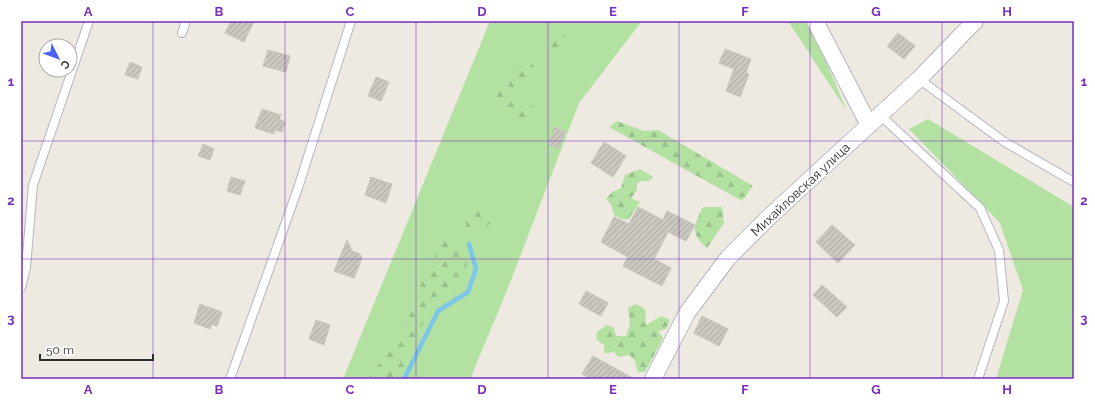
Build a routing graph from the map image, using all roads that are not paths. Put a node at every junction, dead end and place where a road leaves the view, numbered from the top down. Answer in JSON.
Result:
{"nodes":[{"id":1,"x":89,"y":21,"type":"edge"},
{"id":2,"x":186,"y":21,"type":"edge"},
{"id":3,"x":351,"y":21,"type":"edge"},
{"id":4,"x":815,"y":21,"type":"edge"},
{"id":5,"x":975,"y":21,"type":"edge"},
{"id":6,"x":182,"y":33,"type":"dead end"},
{"id":7,"x":919,"y":79,"type":"junction"},
{"id":8,"x":874,"y":120,"type":"junction"},
{"id":9,"x":1074,"y":182,"type":"edge"},
{"id":10,"x":21,"y":288,"type":"edge"},
{"id":11,"x":230,"y":379,"type":"edge"},
{"id":12,"x":653,"y":379,"type":"edge"},
{"id":13,"x":978,"y":379,"type":"edge"}],
"edges":[{"from":1,"to":10,"type":"lane"},
{"from":2,"to":6,"type":"lane"},
{"from":3,"to":11,"type":"lane"},
{"from":4,"to":8,"type":"street"},
{"from":5,"to":7,"type":"street","name":"Михайловская улица"},
{"from":7,"to":8,"type":"street","name":"Михайловская улица"},
{"from":7,"to":9,"type":"lane"},
{"from":8,"to":12,"type":"street","name":"Михайловская улица"},
{"from":8,"to":13,"type":"lane"}]}
